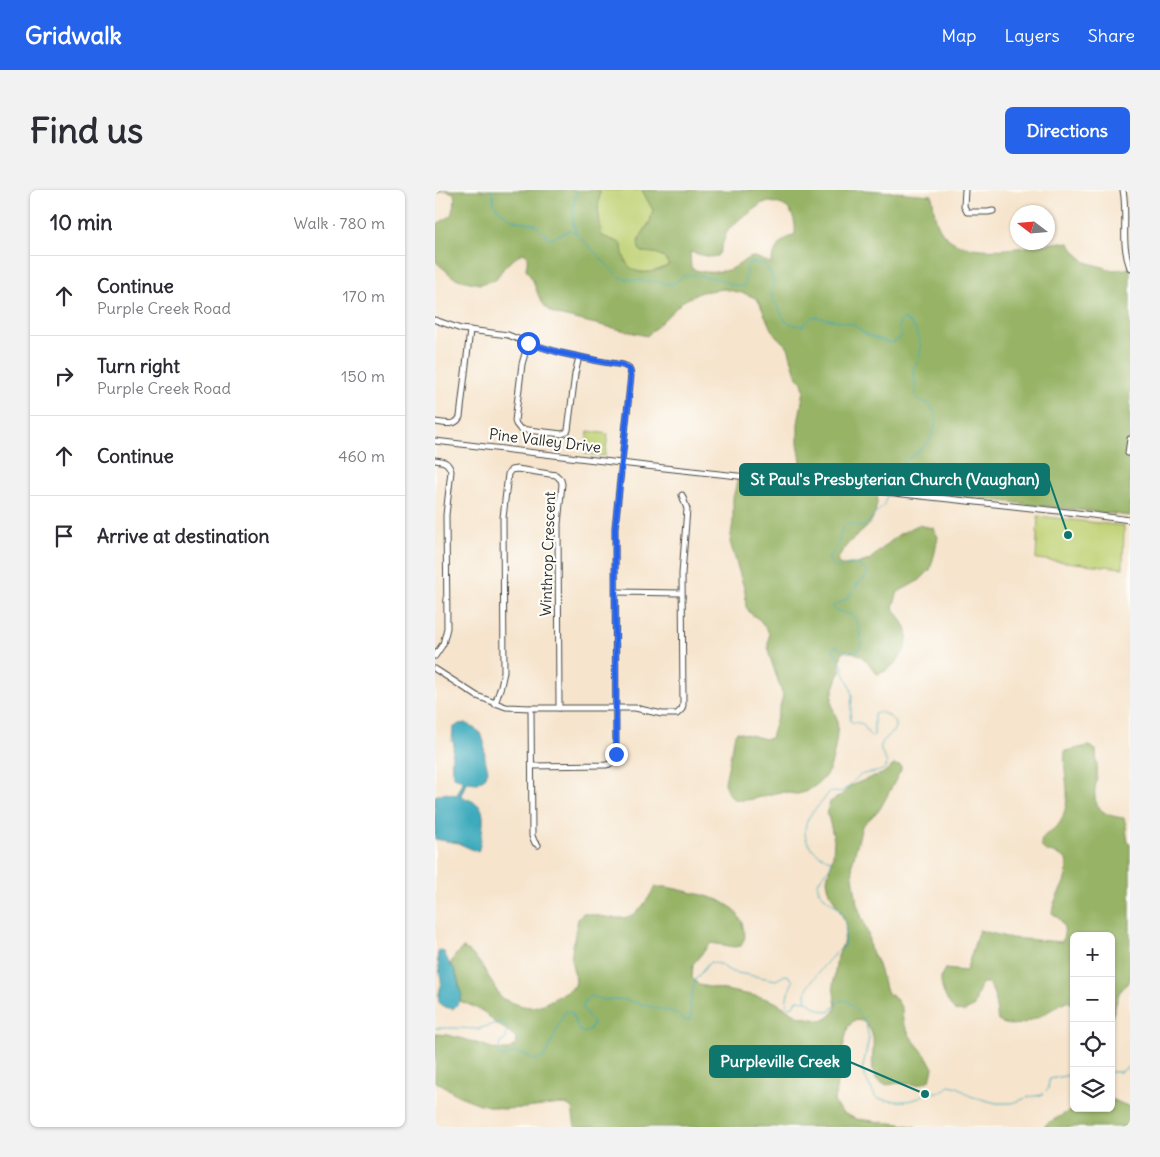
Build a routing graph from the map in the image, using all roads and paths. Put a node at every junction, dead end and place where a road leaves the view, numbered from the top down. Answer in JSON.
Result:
{"nodes":[{"id":1,"x":965,"y":190,"type":"edge"},
{"id":2,"x":1123,"y":190,"type":"edge"},
{"id":3,"x":993,"y":211,"type":"dead end"},
{"id":4,"x":1127,"y":215,"type":"edge"},
{"id":5,"x":1130,"y":268,"type":"edge"},
{"id":6,"x":435,"y":320,"type":"edge"},
{"id":7,"x":470,"y":330,"type":"junction"},
{"id":8,"x":528,"y":343,"type":"junction"},
{"id":9,"x":579,"y":357,"type":"junction"},
{"id":10,"x":435,"y":422,"type":"edge"},
{"id":11,"x":1130,"y":439,"type":"edge"},
{"id":12,"x":435,"y":440,"type":"edge"},
{"id":13,"x":1128,"y":453,"type":"dead end"},
{"id":14,"x":435,"y":460,"type":"edge"},
{"id":15,"x":621,"y":462,"type":"junction"},
{"id":16,"x":682,"y":495,"type":"dead end"},
{"id":17,"x":1130,"y":520,"type":"edge"},
{"id":18,"x":616,"y":592,"type":"junction"},
{"id":19,"x":681,"y":593,"type":"junction"},
{"id":20,"x":435,"y":656,"type":"edge"},
{"id":21,"x":435,"y":669,"type":"edge"},
{"id":22,"x":495,"y":704,"type":"junction"},
{"id":23,"x":531,"y":708,"type":"junction"},
{"id":24,"x":559,"y":708,"type":"junction"},
{"id":25,"x":616,"y":708,"type":"junction"},
{"id":26,"x":532,"y":766,"type":"junction"},
{"id":27,"x":538,"y":846,"type":"dead end"}],
"edges":[{"from":1,"to":3,"type":"street"},
{"from":2,"to":4,"type":"street"},
{"from":4,"to":5,"type":"street"},
{"from":6,"to":7,"type":"street"},
{"from":7,"to":8,"type":"street"},
{"from":7,"to":10,"type":"street"},
{"from":8,"to":9,"type":"street"},
{"from":8,"to":9,"type":"street"},
{"from":9,"to":15,"type":"street"},
{"from":11,"to":13,"type":"street"},
{"from":12,"to":15,"type":"street","name":"Pine Valley Drive"},
{"from":14,"to":20,"type":"street"},
{"from":15,"to":17,"type":"street","name":"Pine Valley Drive"},
{"from":15,"to":18,"type":"street"},
{"from":16,"to":19,"type":"street"},
{"from":18,"to":19,"type":"street"},
{"from":18,"to":25,"type":"street"},
{"from":19,"to":25,"type":"street"},
{"from":21,"to":22,"type":"street"},
{"from":22,"to":23,"type":"street"},
{"from":22,"to":24,"type":"street","name":"Winthrop Crescent"},
{"from":23,"to":24,"type":"street"},
{"from":23,"to":26,"type":"street"},
{"from":24,"to":25,"type":"street"},
{"from":25,"to":26,"type":"street"},
{"from":26,"to":27,"type":"street"}]}
